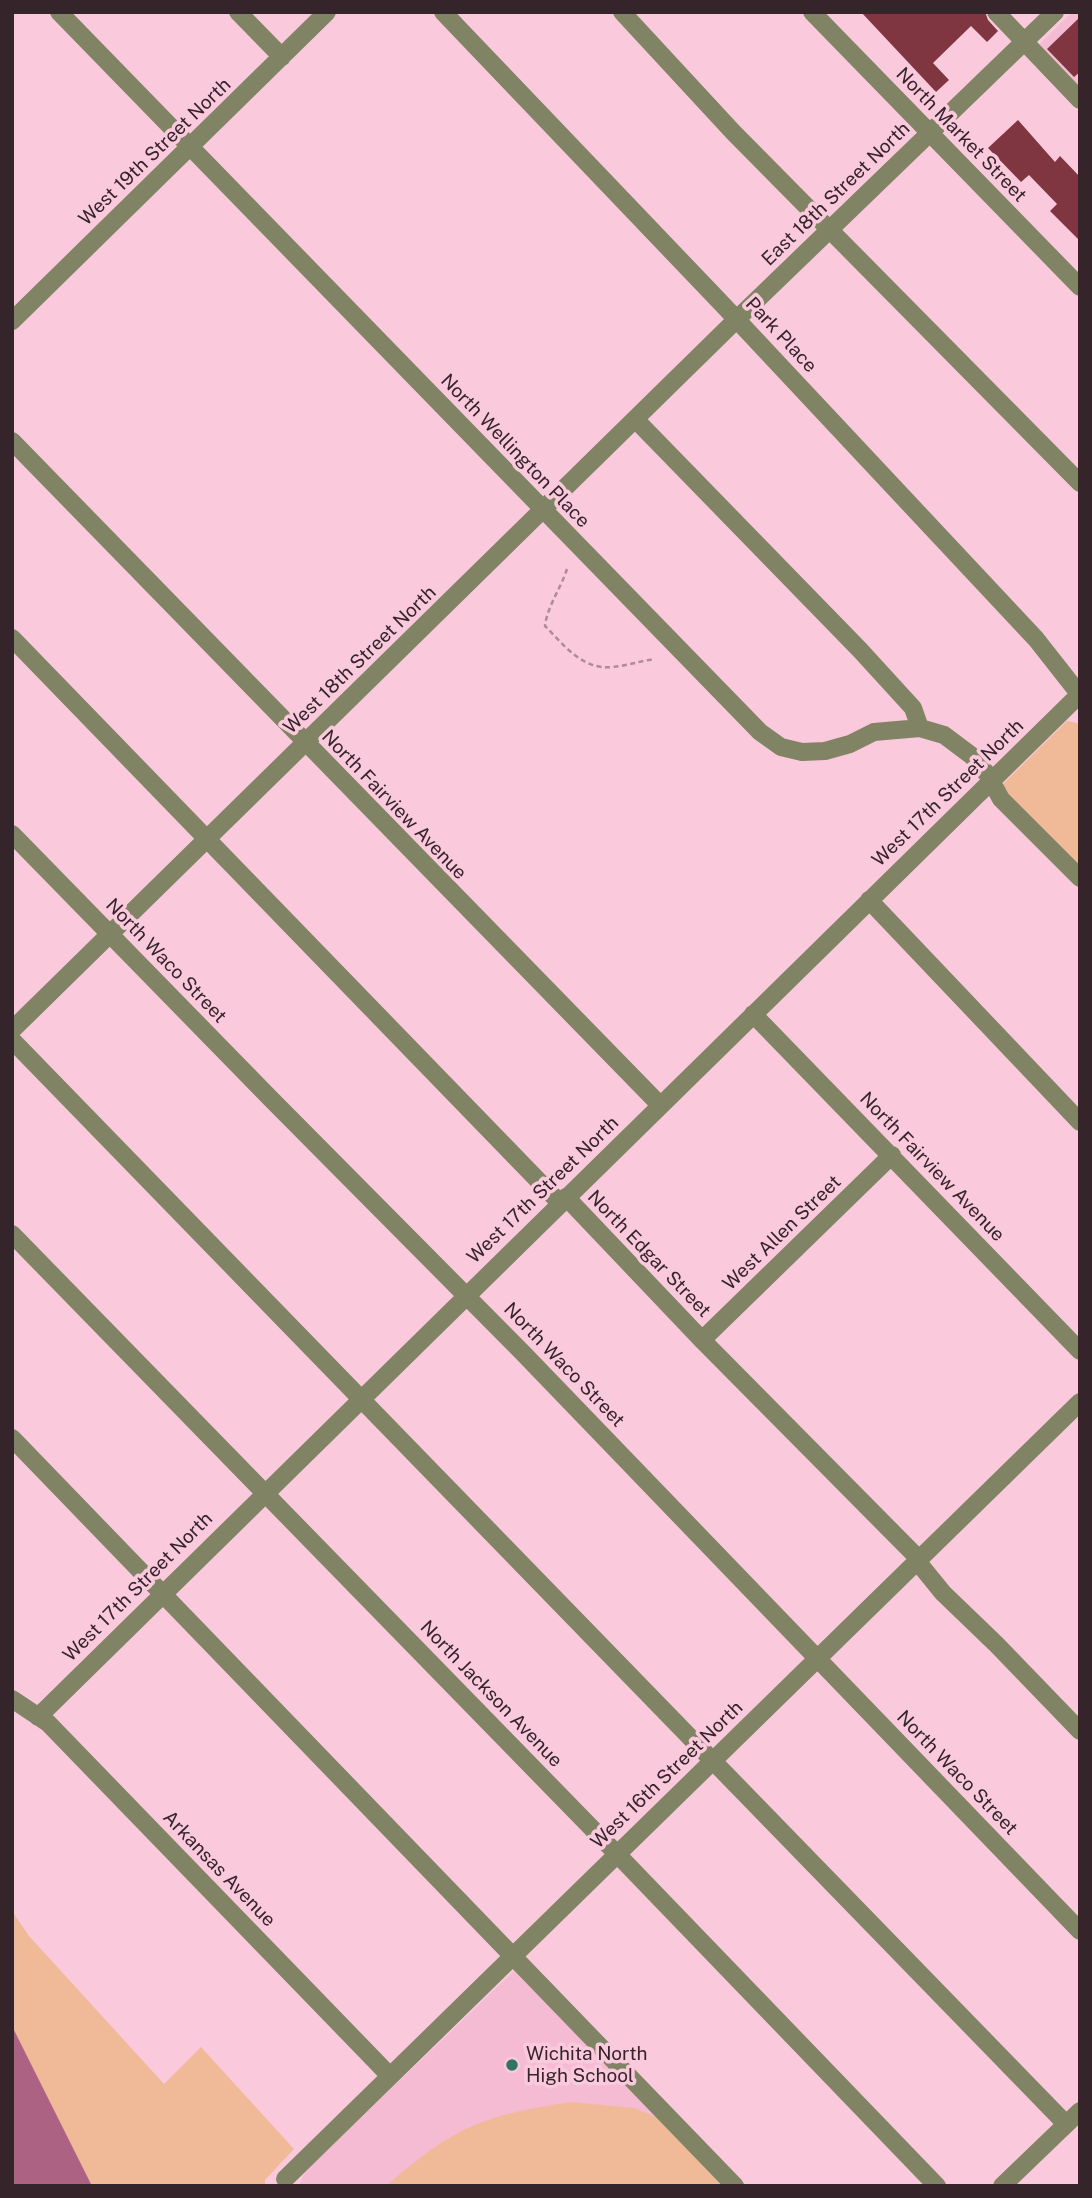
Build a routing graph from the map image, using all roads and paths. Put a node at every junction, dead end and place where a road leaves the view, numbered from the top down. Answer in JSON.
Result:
{"nodes":[{"id":1,"x":59,"y":12,"type":"edge"},
{"id":2,"x":238,"y":12,"type":"edge"},
{"id":3,"x":327,"y":12,"type":"edge"},
{"id":4,"x":443,"y":12,"type":"edge"},
{"id":5,"x":622,"y":12,"type":"edge"},
{"id":6,"x":811,"y":12,"type":"edge"},
{"id":7,"x":996,"y":12,"type":"edge"},
{"id":8,"x":1055,"y":12,"type":"edge"},
{"id":9,"x":1024,"y":42,"type":"junction"},
{"id":10,"x":282,"y":57,"type":"junction"},
{"id":11,"x":1080,"y":100,"type":"edge"},
{"id":12,"x":930,"y":133,"type":"junction"},
{"id":13,"x":190,"y":147,"type":"junction"},
{"id":14,"x":830,"y":230,"type":"junction"},
{"id":15,"x":1080,"y":287,"type":"edge"},
{"id":16,"x":737,"y":319,"type":"junction"},
{"id":17,"x":12,"y":321,"type":"edge"},
{"id":18,"x":635,"y":419,"type":"junction"},
{"id":19,"x":12,"y":441,"type":"edge"},
{"id":20,"x":1080,"y":484,"type":"edge"},
{"id":21,"x":543,"y":510,"type":"junction"},
{"id":22,"x":567,"y":569,"type":"dead end"},
{"id":23,"x":12,"y":638,"type":"edge"},
{"id":24,"x":655,"y":659,"type":"dead end"},
{"id":25,"x":1080,"y":694,"type":"edge"},
{"id":26,"x":920,"y":728,"type":"junction"},
{"id":27,"x":305,"y":743,"type":"junction"},
{"id":28,"x":991,"y":780,"type":"junction"},
{"id":29,"x":12,"y":834,"type":"edge"},
{"id":30,"x":207,"y":839,"type":"junction"},
{"id":31,"x":1080,"y":878,"type":"edge"},
{"id":32,"x":869,"y":900,"type":"junction"},
{"id":33,"x":110,"y":934,"type":"junction"},
{"id":34,"x":753,"y":1014,"type":"junction"},
{"id":35,"x":12,"y":1030,"type":"edge"},
{"id":36,"x":12,"y":1040,"type":"edge"},
{"id":37,"x":660,"y":1105,"type":"junction"},
{"id":38,"x":1080,"y":1122,"type":"edge"},
{"id":39,"x":892,"y":1156,"type":"junction"},
{"id":40,"x":563,"y":1200,"type":"junction"},
{"id":41,"x":12,"y":1234,"type":"edge"},
{"id":42,"x":466,"y":1295,"type":"junction"},
{"id":43,"x":702,"y":1340,"type":"junction"},
{"id":44,"x":1080,"y":1351,"type":"edge"},
{"id":45,"x":361,"y":1398,"type":"junction"},
{"id":46,"x":1080,"y":1402,"type":"edge"},
{"id":47,"x":12,"y":1438,"type":"edge"},
{"id":48,"x":264,"y":1493,"type":"junction"},
{"id":49,"x":918,"y":1560,"type":"junction"},
{"id":50,"x":163,"y":1592,"type":"junction"},
{"id":51,"x":817,"y":1658,"type":"junction"},
{"id":52,"x":12,"y":1699,"type":"edge"},
{"id":53,"x":38,"y":1717,"type":"junction"},
{"id":54,"x":1080,"y":1731,"type":"edge"},
{"id":55,"x":713,"y":1761,"type":"junction"},
{"id":56,"x":617,"y":1854,"type":"junction"},
{"id":57,"x":1080,"y":1931,"type":"edge"},
{"id":58,"x":513,"y":1955,"type":"junction"},
{"id":59,"x":390,"y":2076,"type":"junction"},
{"id":60,"x":1080,"y":2111,"type":"edge"},
{"id":61,"x":1066,"y":2124,"type":"junction"},
{"id":62,"x":285,"y":2179,"type":"dead end"},
{"id":63,"x":735,"y":2186,"type":"edge"},
{"id":64,"x":937,"y":2186,"type":"edge"},
{"id":65,"x":1002,"y":2186,"type":"edge"}],
"edges":[{"from":1,"to":13,"type":"street","name":"North Wellington Place"},
{"from":2,"to":10,"type":"street"},
{"from":3,"to":10,"type":"street","name":"West 19th Street North"},
{"from":4,"to":16,"type":"street","name":"Park Place"},
{"from":5,"to":14,"type":"street"},
{"from":6,"to":12,"type":"street","name":"North Market Street"},
{"from":7,"to":9,"type":"street"},
{"from":8,"to":9,"type":"street","name":"East 18th Street North"},
{"from":9,"to":11,"type":"street"},
{"from":9,"to":12,"type":"street","name":"East 18th Street North"},
{"from":10,"to":13,"type":"street","name":"West 19th Street North"},
{"from":12,"to":14,"type":"street","name":"East 18th Street North"},
{"from":12,"to":15,"type":"street","name":"North Market Street"},
{"from":13,"to":17,"type":"street","name":"West 19th Street North"},
{"from":13,"to":21,"type":"street","name":"North Wellington Place"},
{"from":14,"to":16,"type":"street","name":"East 18th Street North"},
{"from":14,"to":20,"type":"street"},
{"from":16,"to":18,"type":"street","name":"West 18th Street North"},
{"from":16,"to":25,"type":"street","name":"Park Place"},
{"from":18,"to":21,"type":"street","name":"West 18th Street North"},
{"from":18,"to":26,"type":"street"},
{"from":19,"to":27,"type":"street","name":"North Fairview Avenue"},
{"from":21,"to":26,"type":"street","name":"North Wellington Place"},
{"from":21,"to":27,"type":"street","name":"West 18th Street North"},
{"from":22,"to":24,"type":"path"},
{"from":23,"to":30,"type":"street","name":"North Edgar Street"},
{"from":25,"to":28,"type":"street","name":"West 17th Street North"},
{"from":26,"to":28,"type":"street","name":"North Wellington Place"},
{"from":27,"to":30,"type":"street","name":"West 18th Street North"},
{"from":27,"to":37,"type":"street","name":"North Fairview Avenue"},
{"from":28,"to":31,"type":"street"},
{"from":28,"to":32,"type":"street","name":"West 17th Street North"},
{"from":29,"to":33,"type":"street","name":"North Waco Street"},
{"from":30,"to":33,"type":"street","name":"West 18th Street North"},
{"from":30,"to":40,"type":"street","name":"North Edgar Street"},
{"from":32,"to":34,"type":"street","name":"West 17th Street North"},
{"from":32,"to":38,"type":"street"},
{"from":33,"to":35,"type":"street","name":"West 18th Street North"},
{"from":33,"to":42,"type":"street","name":"North Waco Street"},
{"from":34,"to":37,"type":"street","name":"West 17th Street North"},
{"from":34,"to":39,"type":"street","name":"North Fairview Avenue"},
{"from":36,"to":45,"type":"street"},
{"from":37,"to":40,"type":"street","name":"West 17th Street North"},
{"from":39,"to":43,"type":"street","name":"West Allen Street"},
{"from":39,"to":44,"type":"street","name":"North Fairview Avenue"},
{"from":40,"to":42,"type":"street","name":"West 17th Street North"},
{"from":40,"to":43,"type":"street","name":"North Edgar Street"},
{"from":41,"to":48,"type":"street","name":"North Jackson Avenue"},
{"from":42,"to":45,"type":"street","name":"West 17th Street North"},
{"from":42,"to":51,"type":"street","name":"North Waco Street"},
{"from":43,"to":49,"type":"street","name":"North Edgar Street"},
{"from":45,"to":48,"type":"street","name":"West 17th Street North"},
{"from":45,"to":55,"type":"street"},
{"from":46,"to":49,"type":"street","name":"West 16th Street North"},
{"from":47,"to":50,"type":"street"},
{"from":48,"to":50,"type":"street","name":"West 17th Street North"},
{"from":48,"to":56,"type":"street","name":"North Jackson Avenue"},
{"from":49,"to":51,"type":"street","name":"West 16th Street North"},
{"from":49,"to":54,"type":"street","name":"North Edgar Street"},
{"from":50,"to":53,"type":"street","name":"West 17th Street North"},
{"from":50,"to":58,"type":"street"},
{"from":51,"to":55,"type":"street","name":"West 16th Street North"},
{"from":51,"to":57,"type":"street","name":"North Waco Street"},
{"from":52,"to":53,"type":"street","name":"Arkansas Avenue"},
{"from":53,"to":59,"type":"street","name":"Arkansas Avenue"},
{"from":55,"to":56,"type":"street","name":"West 16th Street North"},
{"from":55,"to":61,"type":"street"},
{"from":56,"to":58,"type":"street","name":"West 16th Street North"},
{"from":56,"to":64,"type":"street","name":"North Jackson Avenue"},
{"from":58,"to":59,"type":"street","name":"West 16th Street North"},
{"from":58,"to":63,"type":"street"},
{"from":59,"to":62,"type":"street","name":"West 16th Street North"},
{"from":60,"to":61,"type":"street"},
{"from":61,"to":65,"type":"street"}]}
